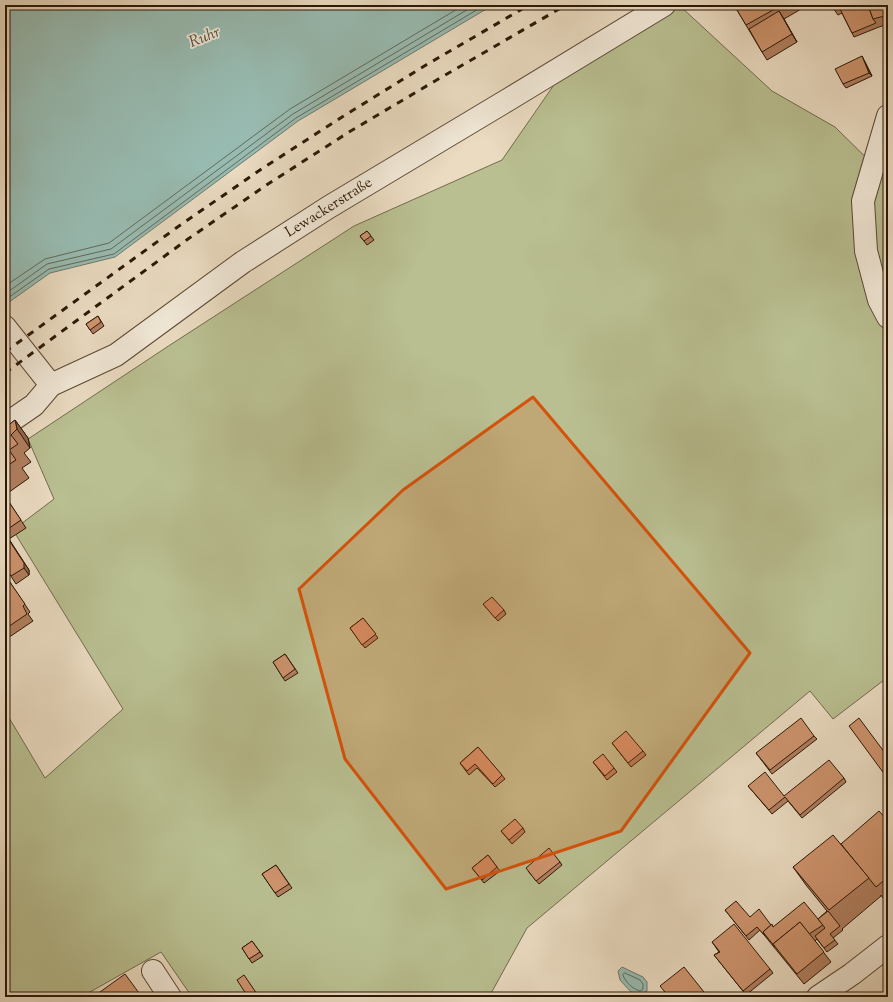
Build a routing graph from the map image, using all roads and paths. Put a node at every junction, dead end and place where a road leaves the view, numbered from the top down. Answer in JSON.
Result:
{"nodes":[{"id":1,"x":664,"y":5,"type":"edge"},
{"id":2,"x":888,"y":116,"type":"edge"},
{"id":3,"x":888,"y":317,"type":"edge"},
{"id":4,"x":5,"y":327,"type":"edge"},
{"id":5,"x":51,"y":385,"type":"junction"},
{"id":6,"x":5,"y":425,"type":"edge"},
{"id":7,"x":888,"y":946,"type":"edge"},
{"id":8,"x":154,"y":972,"type":"dead end"},
{"id":9,"x":170,"y":997,"type":"edge"},
{"id":10,"x":818,"y":997,"type":"edge"}],
"edges":[{"from":1,"to":5,"type":"street","name":"Lewackerstraße"},
{"from":2,"to":3,"type":"street"},
{"from":4,"to":5,"type":"street"},
{"from":5,"to":6,"type":"street","name":"Lewackerstraße"},
{"from":7,"to":10,"type":"street"},
{"from":8,"to":9,"type":"street"}]}
